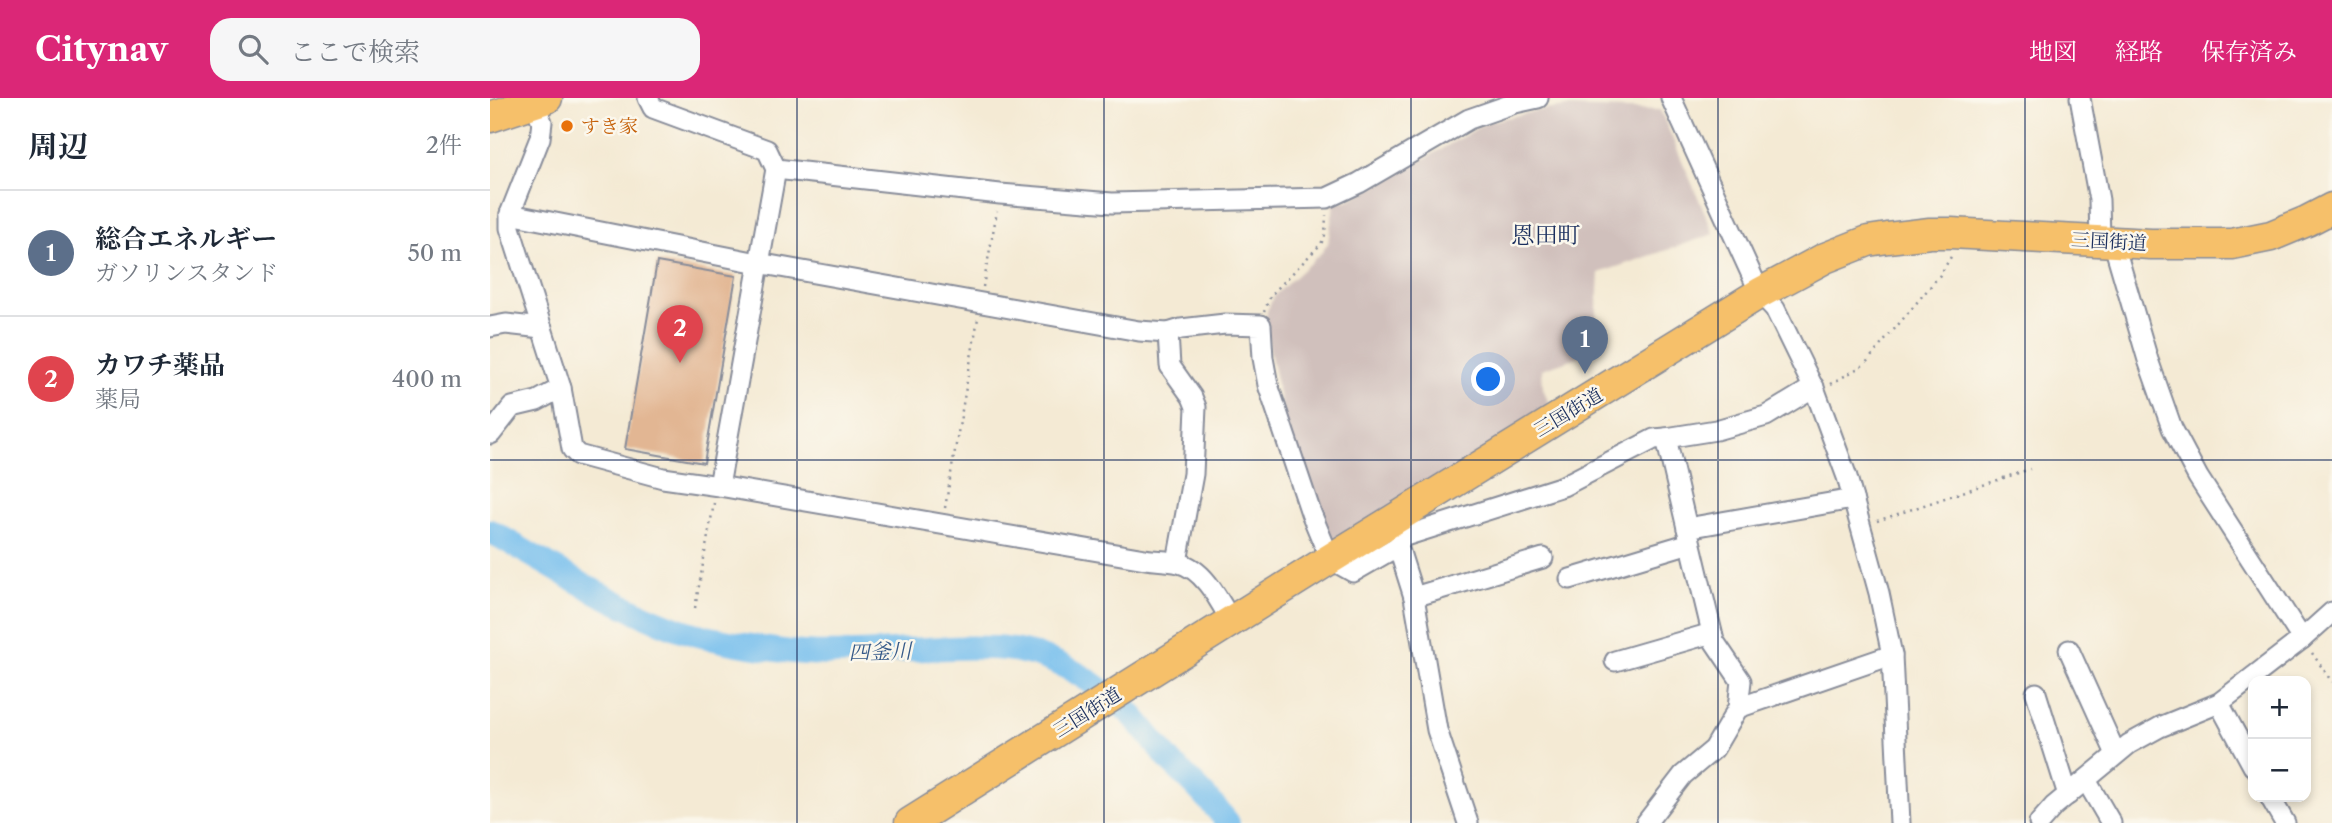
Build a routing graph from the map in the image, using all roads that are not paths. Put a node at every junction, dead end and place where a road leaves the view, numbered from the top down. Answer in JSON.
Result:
{"nodes":[{"id":1,"x":648,"y":98,"type":"edge"},
{"id":2,"x":1538,"y":98,"type":"edge"},
{"id":3,"x":1671,"y":98,"type":"edge"},
{"id":4,"x":2080,"y":98,"type":"edge"},
{"id":5,"x":541,"y":100,"type":"edge"},
{"id":6,"x":490,"y":117,"type":"edge"},
{"id":7,"x":776,"y":169,"type":"junction"},
{"id":8,"x":2332,"y":208,"type":"edge"},
{"id":9,"x":510,"y":214,"type":"junction"},
{"id":10,"x":2106,"y":241,"type":"junction"},
{"id":11,"x":758,"y":263,"type":"junction"},
{"id":12,"x":1760,"y":293,"type":"junction"},
{"id":13,"x":490,"y":327,"type":"edge"},
{"id":14,"x":542,"y":328,"type":"junction"},
{"id":15,"x":1168,"y":333,"type":"junction"},
{"id":16,"x":561,"y":388,"type":"junction"},
{"id":17,"x":1815,"y":390,"type":"junction"},
{"id":18,"x":491,"y":434,"type":"edge"},
{"id":19,"x":1666,"y":438,"type":"junction"},
{"id":20,"x":719,"y":486,"type":"junction"},
{"id":21,"x":1853,"y":499,"type":"junction"},
{"id":22,"x":1689,"y":536,"type":"junction"},
{"id":23,"x":1398,"y":546,"type":"junction"},
{"id":24,"x":1543,"y":558,"type":"dead end"},
{"id":25,"x":1330,"y":559,"type":"junction"},
{"id":26,"x":1177,"y":562,"type":"junction"},
{"id":27,"x":1570,"y":579,"type":"dead end"},
{"id":28,"x":1414,"y":597,"type":"junction"},
{"id":29,"x":2332,"y":612,"type":"edge"},
{"id":30,"x":1231,"y":621,"type":"junction"},
{"id":31,"x":1712,"y":633,"type":"junction"},
{"id":32,"x":2302,"y":639,"type":"junction"},
{"id":33,"x":2069,"y":650,"type":"dead end"},
{"id":34,"x":1892,"y":655,"type":"junction"},
{"id":35,"x":1615,"y":661,"type":"dead end"},
{"id":36,"x":2035,"y":693,"type":"dead end"},
{"id":37,"x":2219,"y":704,"type":"junction"},
{"id":38,"x":1738,"y":708,"type":"junction"},
{"id":39,"x":2116,"y":754,"type":"junction"},
{"id":40,"x":2248,"y":757,"type":"edge"},
{"id":41,"x":2086,"y":780,"type":"junction"},
{"id":42,"x":2068,"y":795,"type":"junction"},
{"id":43,"x":2273,"y":802,"type":"edge"},
{"id":44,"x":910,"y":823,"type":"edge"},
{"id":45,"x":1468,"y":823,"type":"edge"},
{"id":46,"x":1646,"y":823,"type":"edge"},
{"id":47,"x":1900,"y":823,"type":"edge"},
{"id":48,"x":2039,"y":823,"type":"edge"},
{"id":49,"x":2110,"y":823,"type":"edge"},
{"id":50,"x":2285,"y":823,"type":"edge"}],
"edges":[{"from":1,"to":7,"type":"street"},
{"from":2,"to":7,"type":"street"},
{"from":3,"to":12,"type":"street"},
{"from":4,"to":10,"type":"street"},
{"from":5,"to":6,"type":"highway"},
{"from":5,"to":9,"type":"street"},
{"from":7,"to":11,"type":"street"},
{"from":8,"to":10,"type":"highway","name":"三国街道"},
{"from":9,"to":11,"type":"street"},
{"from":9,"to":14,"type":"street"},
{"from":10,"to":12,"type":"highway","name":"三国街道"},
{"from":10,"to":32,"type":"street"},
{"from":11,"to":15,"type":"street"},
{"from":11,"to":20,"type":"street"},
{"from":12,"to":17,"type":"street"},
{"from":12,"to":25,"type":"highway","name":"三国街道"},
{"from":13,"to":14,"type":"street"},
{"from":14,"to":16,"type":"street"},
{"from":15,"to":25,"type":"street"},
{"from":15,"to":26,"type":"street"},
{"from":16,"to":18,"type":"street"},
{"from":16,"to":20,"type":"street"},
{"from":17,"to":19,"type":"street"},
{"from":17,"to":21,"type":"street"},
{"from":19,"to":22,"type":"street"},
{"from":19,"to":23,"type":"street"},
{"from":20,"to":26,"type":"street"},
{"from":21,"to":22,"type":"street"},
{"from":21,"to":34,"type":"street"},
{"from":22,"to":27,"type":"street"},
{"from":22,"to":31,"type":"street"},
{"from":23,"to":25,"type":"street"},
{"from":23,"to":28,"type":"street"},
{"from":24,"to":28,"type":"street"},
{"from":25,"to":30,"type":"highway","name":"三国街道"},
{"from":26,"to":30,"type":"street"},
{"from":28,"to":45,"type":"street"},
{"from":29,"to":32,"type":"street"},
{"from":30,"to":44,"type":"highway","name":"三国街道"},
{"from":31,"to":35,"type":"street"},
{"from":31,"to":38,"type":"street"},
{"from":32,"to":37,"type":"street"},
{"from":33,"to":39,"type":"street"},
{"from":34,"to":38,"type":"street"},
{"from":34,"to":47,"type":"street"},
{"from":36,"to":42,"type":"street"},
{"from":37,"to":39,"type":"street"},
{"from":37,"to":40,"type":"street"},
{"from":38,"to":46,"type":"street"},
{"from":39,"to":41,"type":"street"},
{"from":41,"to":42,"type":"street"},
{"from":41,"to":49,"type":"street"},
{"from":42,"to":48,"type":"street"},
{"from":43,"to":50,"type":"street"}]}
